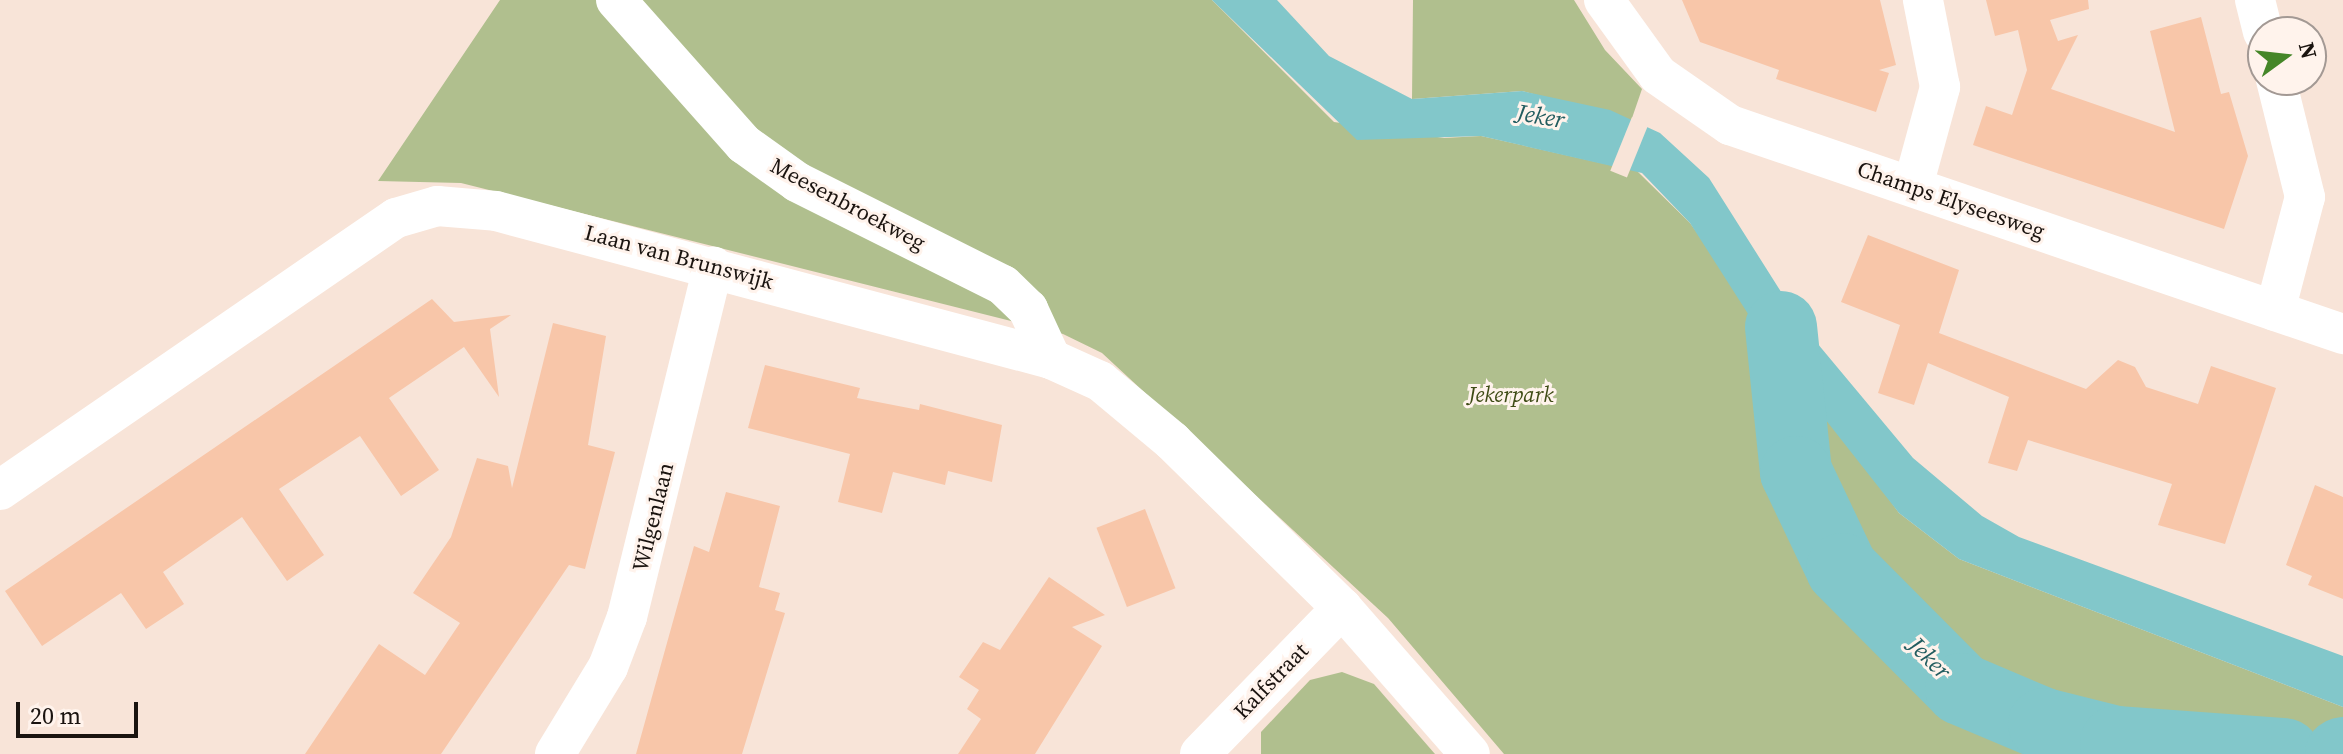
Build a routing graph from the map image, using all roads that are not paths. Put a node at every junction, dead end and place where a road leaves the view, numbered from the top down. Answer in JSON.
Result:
{"nodes":[{"id":1,"x":616,"y":0,"type":"edge"},
{"id":2,"x":1604,"y":0,"type":"edge"},
{"id":3,"x":1923,"y":0,"type":"edge"},
{"id":4,"x":2280,"y":96,"type":"edge"},
{"id":5,"x":1913,"y":186,"type":"junction"},
{"id":6,"x":713,"y":266,"type":"junction"},
{"id":7,"x":2275,"y":311,"type":"junction"},
{"id":8,"x":2343,"y":334,"type":"edge"},
{"id":9,"x":1051,"y":359,"type":"junction"},
{"id":10,"x":0,"y":490,"type":"edge"},
{"id":11,"x":1342,"y":608,"type":"junction"},
{"id":12,"x":1208,"y":751,"type":"edge"},
{"id":13,"x":555,"y":754,"type":"edge"},
{"id":14,"x":1470,"y":754,"type":"edge"}],
"edges":[{"from":1,"to":9,"type":"street","name":"Meesenbroekweg"},
{"from":2,"to":5,"type":"street","name":"Champs Elyseesweg"},
{"from":3,"to":5,"type":"street"},
{"from":4,"to":7,"type":"street"},
{"from":5,"to":7,"type":"street","name":"Champs Elyseesweg"},
{"from":6,"to":9,"type":"street","name":"Laan van Brunswijk"},
{"from":6,"to":10,"type":"street","name":"Laan van Brunswijk"},
{"from":6,"to":13,"type":"street","name":"Wilgenlaan"},
{"from":7,"to":8,"type":"street","name":"Champs Elyseesweg"},
{"from":9,"to":11,"type":"street","name":"Laan van Brunswijk"},
{"from":11,"to":12,"type":"street","name":"Kalfstraat"},
{"from":11,"to":14,"type":"street","name":"Laan van Brunswijk"}]}
